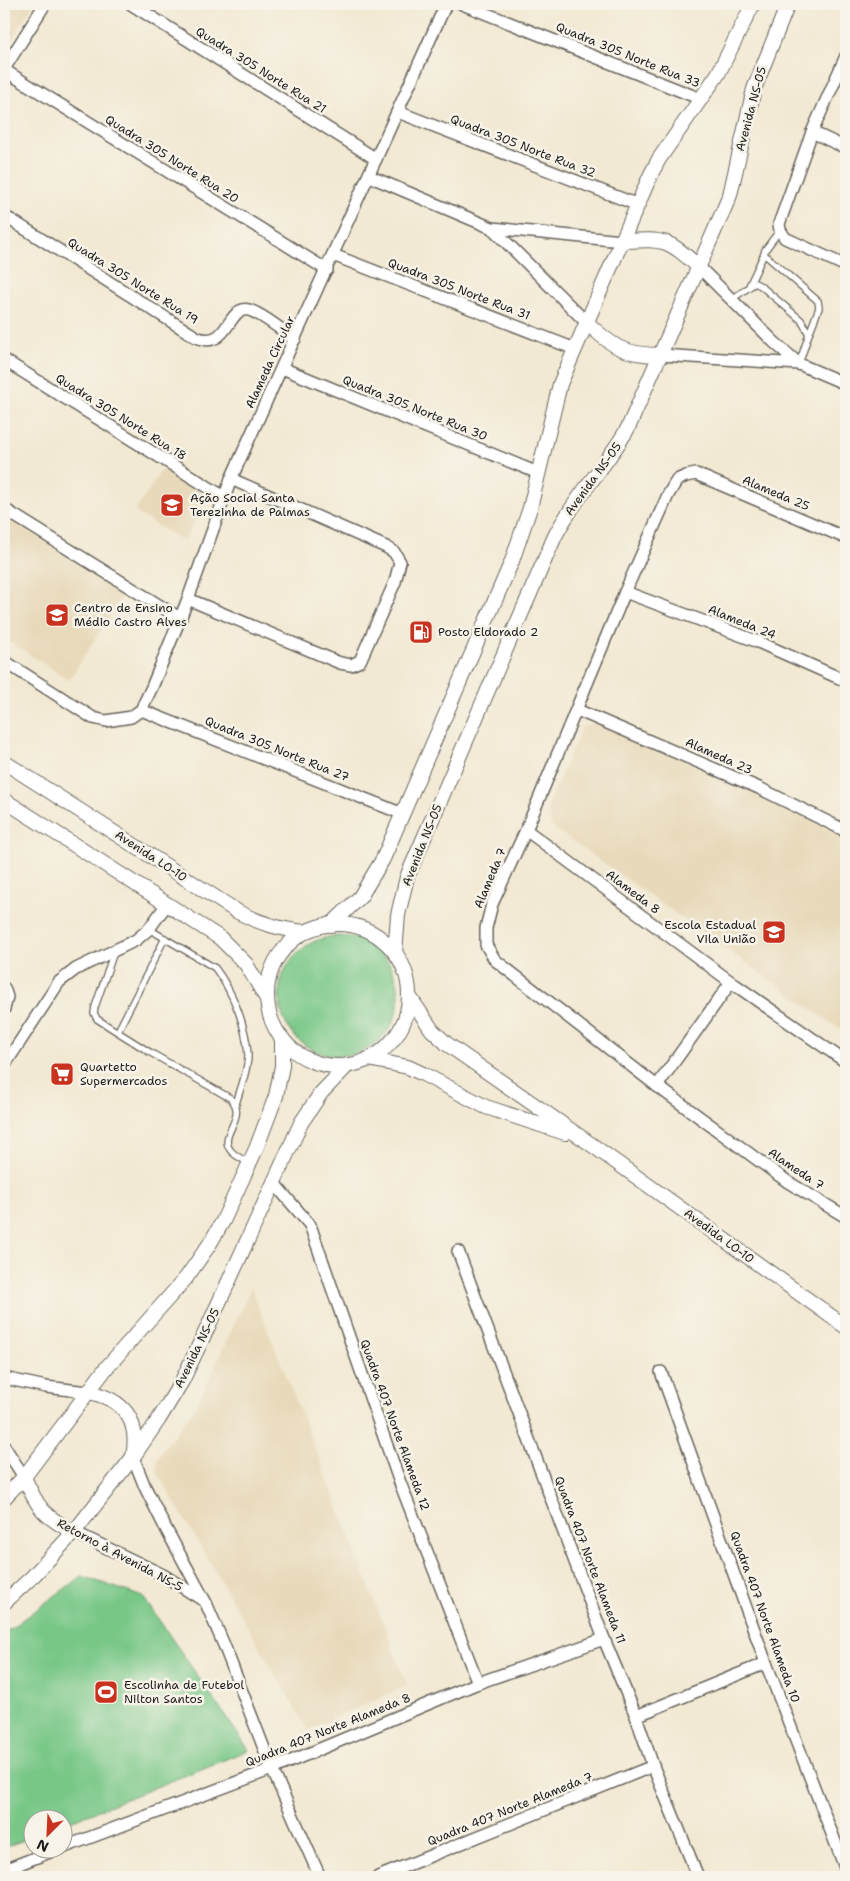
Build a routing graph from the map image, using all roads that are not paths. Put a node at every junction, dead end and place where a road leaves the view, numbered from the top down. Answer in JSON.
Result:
{"nodes":[{"id":1,"x":45,"y":4,"type":"edge"},
{"id":2,"x":131,"y":4,"type":"edge"},
{"id":3,"x":446,"y":4,"type":"edge"},
{"id":4,"x":462,"y":4,"type":"edge"},
{"id":5,"x":754,"y":4,"type":"edge"},
{"id":6,"x":788,"y":4,"type":"edge"},
{"id":7,"x":846,"y":56,"type":"edge"},
{"id":8,"x":4,"y":70,"type":"edge"},
{"id":9,"x":701,"y":99,"type":"junction"},
{"id":10,"x":398,"y":112,"type":"junction"},
{"id":11,"x":812,"y":132,"type":"junction"},
{"id":12,"x":846,"y":148,"type":"edge"},
{"id":13,"x":376,"y":159,"type":"junction"},
{"id":14,"x":369,"y":176,"type":"junction"},
{"id":15,"x":638,"y":205,"type":"junction"},
{"id":16,"x":4,"y":218,"type":"edge"},
{"id":17,"x":492,"y":228,"type":"junction"},
{"id":18,"x":780,"y":230,"type":"junction"},
{"id":19,"x":622,"y":241,"type":"junction"},
{"id":20,"x":764,"y":254,"type":"junction"},
{"id":21,"x":333,"y":255,"type":"junction"},
{"id":22,"x":846,"y":266,"type":"edge"},
{"id":23,"x":699,"y":267,"type":"junction"},
{"id":24,"x":327,"y":270,"type":"junction"},
{"id":25,"x":749,"y":286,"type":"junction"},
{"id":26,"x":732,"y":300,"type":"junction"},
{"id":27,"x":586,"y":322,"type":"junction"},
{"id":28,"x":809,"y":334,"type":"junction"},
{"id":29,"x":295,"y":340,"type":"junction"},
{"id":30,"x":575,"y":349,"type":"junction"},
{"id":31,"x":661,"y":355,"type":"junction"},
{"id":32,"x":4,"y":360,"type":"edge"},
{"id":33,"x":800,"y":364,"type":"junction"},
{"id":34,"x":282,"y":368,"type":"junction"},
{"id":35,"x":846,"y":384,"type":"edge"},
{"id":36,"x":538,"y":472,"type":"junction"},
{"id":37,"x":696,"y":474,"type":"joint"},
{"id":38,"x":231,"y":478,"type":"junction"},
{"id":39,"x":224,"y":497,"type":"junction"},
{"id":40,"x":4,"y":509,"type":"edge"},
{"id":41,"x":846,"y":536,"type":"edge"},
{"id":42,"x":625,"y":592,"type":"junction"},
{"id":43,"x":188,"y":599,"type":"junction"},
{"id":44,"x":181,"y":619,"type":"junction"},
{"id":45,"x":4,"y":661,"type":"edge"},
{"id":46,"x":846,"y":681,"type":"edge"},
{"id":47,"x":141,"y":710,"type":"junction"},
{"id":48,"x":577,"y":710,"type":"junction"},
{"id":49,"x":4,"y":762,"type":"edge"},
{"id":50,"x":4,"y":800,"type":"edge"},
{"id":51,"x":403,"y":814,"type":"junction"},
{"id":52,"x":845,"y":829,"type":"edge"},
{"id":53,"x":526,"y":830,"type":"junction"},
{"id":54,"x":167,"y":904,"type":"junction"},
{"id":55,"x":331,"y":925,"type":"junction"},
{"id":56,"x":149,"y":929,"type":"junction"},
{"id":57,"x":306,"y":932,"type":"junction"},
{"id":58,"x":165,"y":938,"type":"junction"},
{"id":59,"x":115,"y":950,"type":"junction"},
{"id":60,"x":395,"y":953,"type":"junction"},
{"id":61,"x":731,"y":982,"type":"junction"},
{"id":62,"x":4,"y":988,"type":"edge"},
{"id":63,"x":409,"y":996,"type":"junction"},
{"id":64,"x":267,"y":999,"type":"junction"},
{"id":65,"x":4,"y":1009,"type":"edge"},
{"id":66,"x":118,"y":1031,"type":"junction"},
{"id":67,"x":282,"y":1038,"type":"junction"},
{"id":68,"x":368,"y":1059,"type":"junction"},
{"id":69,"x":846,"y":1062,"type":"edge"},
{"id":70,"x":348,"y":1065,"type":"junction"},
{"id":71,"x":4,"y":1066,"type":"edge"},
{"id":72,"x":657,"y":1086,"type":"junction"},
{"id":73,"x":236,"y":1104,"type":"junction"},
{"id":74,"x":592,"y":1145,"type":"junction"},
{"id":75,"x":249,"y":1163,"type":"junction"},
{"id":76,"x":274,"y":1184,"type":"junction"},
{"id":77,"x":846,"y":1217,"type":"edge"},
{"id":78,"x":458,"y":1251,"type":"dead end"},
{"id":79,"x":846,"y":1327,"type":"edge"},
{"id":80,"x":661,"y":1372,"type":"dead end"},
{"id":81,"x":4,"y":1378,"type":"edge"},
{"id":82,"x":88,"y":1392,"type":"junction"},
{"id":83,"x":4,"y":1446,"type":"edge"},
{"id":84,"x":133,"y":1457,"type":"junction"},
{"id":85,"x":24,"y":1476,"type":"junction"},
{"id":86,"x":4,"y":1498,"type":"edge"},
{"id":87,"x":74,"y":1532,"type":"junction"},
{"id":88,"x":4,"y":1603,"type":"edge"},
{"id":89,"x":206,"y":1603,"type":"junction"},
{"id":90,"x":604,"y":1639,"type":"junction"},
{"id":91,"x":766,"y":1663,"type":"junction"},
{"id":92,"x":478,"y":1683,"type":"junction"},
{"id":93,"x":636,"y":1716,"type":"junction"},
{"id":94,"x":653,"y":1766,"type":"junction"},
{"id":95,"x":272,"y":1769,"type":"junction"},
{"id":96,"x":72,"y":1844,"type":"edge"},
{"id":97,"x":35,"y":1858,"type":"edge"},
{"id":98,"x":4,"y":1870,"type":"edge"},
{"id":99,"x":846,"y":1870,"type":"edge"},
{"id":100,"x":320,"y":1877,"type":"edge"},
{"id":101,"x":378,"y":1877,"type":"edge"},
{"id":102,"x":698,"y":1877,"type":"edge"}],
"edges":[{"from":1,"to":8,"type":"street"},
{"from":2,"to":13,"type":"street","name":"Quadra 305 Norte Rua 21"},
{"from":3,"to":10,"type":"street","name":"Alameda Circular"},
{"from":4,"to":9,"type":"street","name":"Quadra 305 Norte Rua 33"},
{"from":5,"to":9,"type":"street","name":"Avenida NS-05"},
{"from":6,"to":23,"type":"street","name":"Avenida NS-05"},
{"from":7,"to":11,"type":"street"},
{"from":8,"to":24,"type":"street","name":"Quadra 305 Norte Rua 20"},
{"from":9,"to":15,"type":"street","name":"Avenida NS-05"},
{"from":10,"to":13,"type":"street","name":"Alameda Circular"},
{"from":10,"to":15,"type":"street","name":"Quadra 305 Norte Rua 32"},
{"from":11,"to":12,"type":"street"},
{"from":11,"to":18,"type":"street"},
{"from":13,"to":14,"type":"street","name":"Alameda Circular"},
{"from":14,"to":17,"type":"street"},
{"from":14,"to":21,"type":"street","name":"Alameda Circular"},
{"from":15,"to":19,"type":"street","name":"Avenida NS-05"},
{"from":16,"to":29,"type":"street","name":"Quadra 305 Norte Rua 19"},
{"from":17,"to":19,"type":"street"},
{"from":17,"to":27,"type":"street"},
{"from":18,"to":20,"type":"lane"},
{"from":18,"to":22,"type":"street"},
{"from":19,"to":23,"type":"street"},
{"from":19,"to":27,"type":"street","name":"Avenida NS-05"},
{"from":20,"to":25,"type":"lane"},
{"from":20,"to":28,"type":"lane"},
{"from":21,"to":24,"type":"street","name":"Alameda Circular"},
{"from":21,"to":30,"type":"street","name":"Quadra 305 Norte Rua 31"},
{"from":23,"to":26,"type":"street"},
{"from":23,"to":31,"type":"street","name":"Avenida NS-05"},
{"from":24,"to":29,"type":"street","name":"Alameda Circular"},
{"from":25,"to":26,"type":"lane"},
{"from":25,"to":28,"type":"lane"},
{"from":26,"to":33,"type":"street"},
{"from":27,"to":30,"type":"street","name":"Avenida NS-05"},
{"from":27,"to":31,"type":"street"},
{"from":28,"to":33,"type":"lane"},
{"from":29,"to":34,"type":"street","name":"Alameda Circular"},
{"from":30,"to":36,"type":"street","name":"Avenida NS-05"},
{"from":31,"to":33,"type":"street"},
{"from":31,"to":60,"type":"street","name":"Avenida NS-05"},
{"from":32,"to":39,"type":"street","name":"Quadra 305 Norte Rua 18"},
{"from":33,"to":35,"type":"street"},
{"from":34,"to":36,"type":"street","name":"Quadra 305 Norte Rua 30"},
{"from":34,"to":38,"type":"street","name":"Alameda Circular"},
{"from":36,"to":51,"type":"street","name":"Avenida NS-05"},
{"from":37,"to":41,"type":"street","name":"Alameda 25"},
{"from":37,"to":42,"type":"street","name":"Alameda 7"},
{"from":38,"to":39,"type":"street","name":"Alameda Circular"},
{"from":38,"to":43,"type":"street"},
{"from":39,"to":43,"type":"street","name":"Alameda Circular"},
{"from":40,"to":44,"type":"street"},
{"from":42,"to":46,"type":"street","name":"Alameda 24"},
{"from":42,"to":48,"type":"street","name":"Alameda 7"},
{"from":43,"to":44,"type":"street","name":"Alameda Circular"},
{"from":44,"to":47,"type":"street","name":"Alameda Circular"},
{"from":45,"to":47,"type":"street"},
{"from":47,"to":51,"type":"street","name":"Quadra 305 Norte Rua 27"},
{"from":48,"to":52,"type":"street","name":"Alameda 23"},
{"from":48,"to":53,"type":"street","name":"Alameda 7"},
{"from":49,"to":57,"type":"street","name":"Avenida LO-10"},
{"from":50,"to":54,"type":"street"},
{"from":51,"to":55,"type":"street","name":"Avenida NS-05"},
{"from":53,"to":61,"type":"street","name":"Alameda 8"},
{"from":53,"to":72,"type":"street","name":"Alameda 7"},
{"from":54,"to":56,"type":"street"},
{"from":54,"to":64,"type":"street"},
{"from":55,"to":57,"type":"street","name":"Avenida NS-05"},
{"from":55,"to":60,"type":"street","name":"Avenida NS-05"},
{"from":56,"to":58,"type":"lane"},
{"from":56,"to":59,"type":"street"},
{"from":57,"to":64,"type":"street","name":"Avenida NS-05"},
{"from":58,"to":66,"type":"lane"},
{"from":58,"to":73,"type":"lane"},
{"from":59,"to":66,"type":"lane"},
{"from":59,"to":71,"type":"street"},
{"from":60,"to":63,"type":"street","name":"Avenida NS-05"},
{"from":61,"to":69,"type":"street","name":"Alameda 8"},
{"from":61,"to":72,"type":"street"},
{"from":62,"to":65,"type":"street"},
{"from":63,"to":68,"type":"street","name":"Avenida NS-05"},
{"from":63,"to":74,"type":"street","name":"Avedida LO-10"},
{"from":64,"to":67,"type":"street","name":"Avenida NS-05"},
{"from":66,"to":73,"type":"lane"},
{"from":67,"to":70,"type":"street","name":"Avenida NS-05"},
{"from":67,"to":75,"type":"street","name":"Avenida NS-05"},
{"from":68,"to":70,"type":"street","name":"Avenida NS-05"},
{"from":68,"to":74,"type":"street","name":"Avedida LO-10"},
{"from":70,"to":76,"type":"street","name":"Avenida NS-05"},
{"from":72,"to":77,"type":"street","name":"Alameda 7"},
{"from":73,"to":75,"type":"lane"},
{"from":74,"to":79,"type":"street","name":"Avedida LO-10"},
{"from":75,"to":82,"type":"street","name":"Avenida NS-05"},
{"from":76,"to":84,"type":"street","name":"Avenida NS-05"},
{"from":76,"to":92,"type":"street","name":"Quadra 407 Norte Alameda 12"},
{"from":78,"to":90,"type":"street","name":"Quadra 407 Norte Alameda 11"},
{"from":80,"to":91,"type":"street","name":"Quadra 407 Norte Alameda 10"},
{"from":81,"to":82,"type":"street"},
{"from":82,"to":84,"type":"street"},
{"from":82,"to":85,"type":"street","name":"Avenida NS-05"},
{"from":83,"to":85,"type":"street"},
{"from":84,"to":87,"type":"street","name":"Avenida NS-05"},
{"from":84,"to":89,"type":"street"},
{"from":85,"to":86,"type":"street","name":"Avenida NS-05"},
{"from":85,"to":87,"type":"street","name":"Retorno à Avenida NS-5"},
{"from":87,"to":88,"type":"street","name":"Avenida NS-05"},
{"from":87,"to":89,"type":"street","name":"Retorno à Avenida NS-5"},
{"from":89,"to":95,"type":"street"},
{"from":90,"to":92,"type":"street","name":"Quadra 407 Norte Alameda 8"},
{"from":90,"to":93,"type":"street","name":"Quadra 407 Norte Alameda 11"},
{"from":91,"to":93,"type":"street"},
{"from":91,"to":99,"type":"street","name":"Quadra 407 Norte Alameda 10"},
{"from":92,"to":95,"type":"street","name":"Quadra 407 Norte Alameda 8"},
{"from":93,"to":94,"type":"street","name":"Quadra 407 Norte Alameda 11"},
{"from":94,"to":101,"type":"street","name":"Quadra 407 Norte Alameda 7"},
{"from":94,"to":102,"type":"street","name":"Quadra 407 Norte Alameda 11"},
{"from":95,"to":96,"type":"street","name":"Quadra 407 Norte Alameda 8"},
{"from":95,"to":100,"type":"street"},
{"from":97,"to":98,"type":"street","name":"Quadra 407 Norte Alameda 8"}]}
